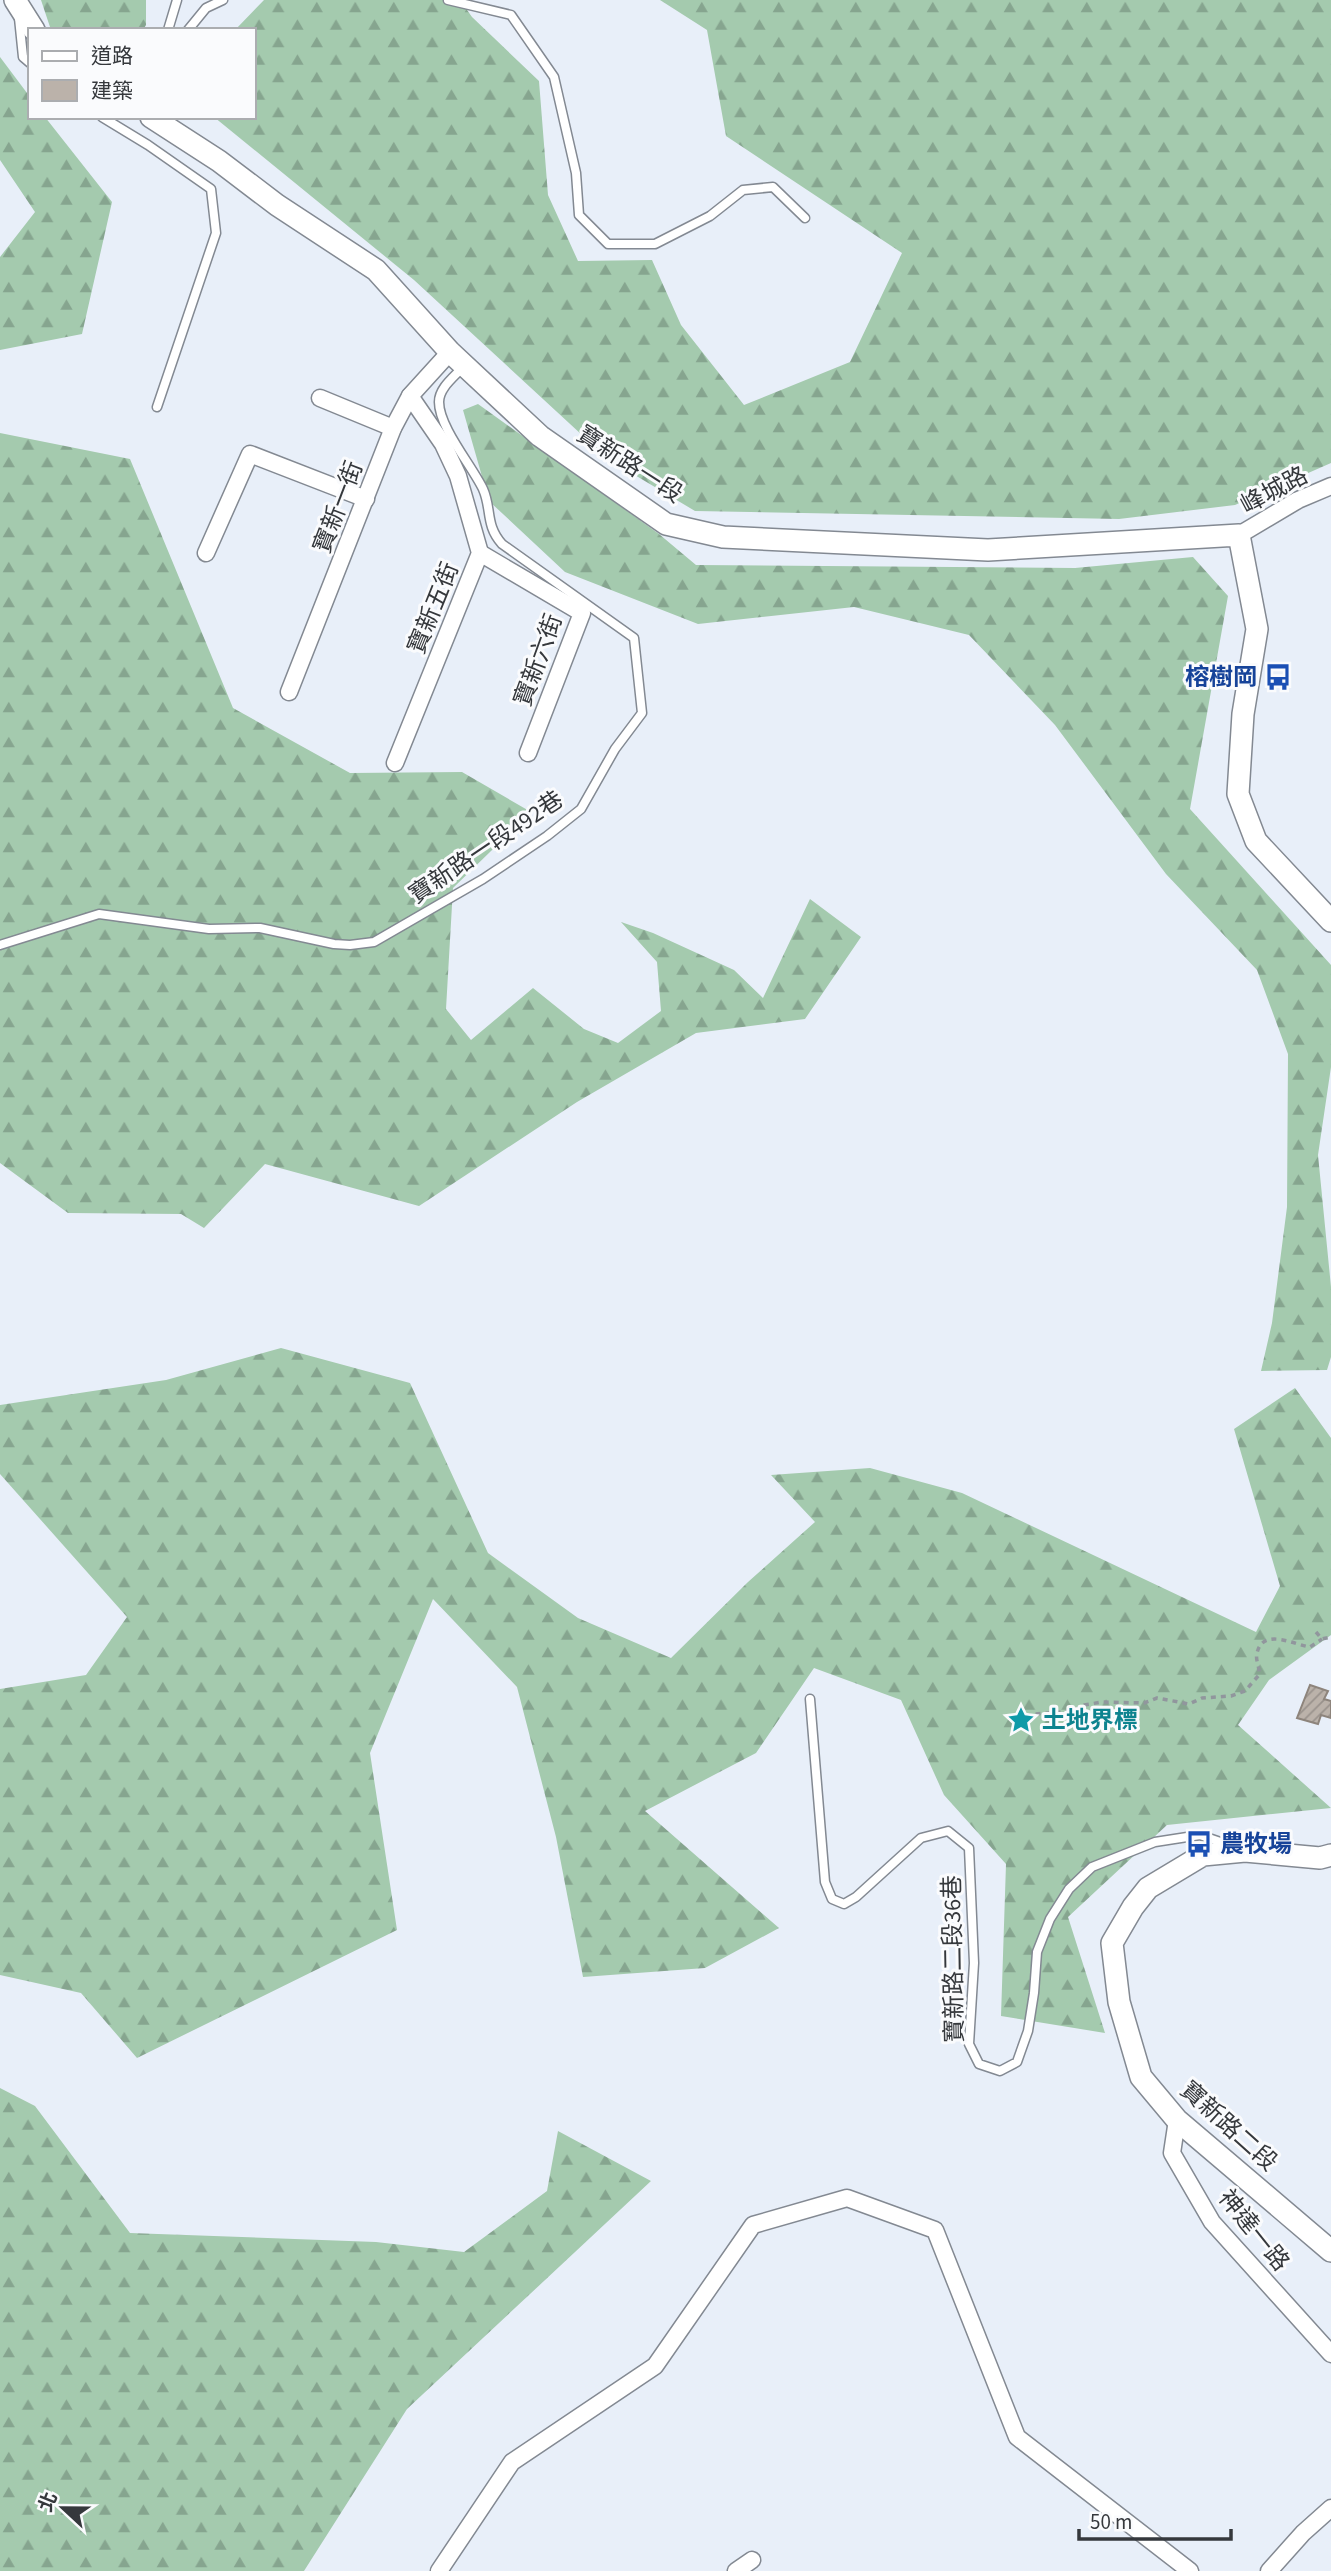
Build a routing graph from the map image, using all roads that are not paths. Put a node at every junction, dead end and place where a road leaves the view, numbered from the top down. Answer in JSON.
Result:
{"nodes":[{"id":1,"x":177,"y":0,"type":"edge"},
{"id":2,"x":223,"y":0,"type":"edge"},
{"id":3,"x":448,"y":0,"type":"edge"},
{"id":4,"x":16,"y":2,"type":"edge"},
{"id":5,"x":33,"y":28,"type":"edge"},
{"id":6,"x":169,"y":28,"type":"edge"},
{"id":7,"x":190,"y":28,"type":"edge"},
{"id":8,"x":28,"y":61,"type":"edge"},
{"id":9,"x":105,"y":119,"type":"edge"},
{"id":10,"x":155,"y":119,"type":"edge"},
{"id":11,"x":805,"y":218,"type":"dead end"},
{"id":12,"x":458,"y":358,"type":"junction"},
{"id":13,"x":410,"y":396,"type":"junction"},
{"id":14,"x":320,"y":398,"type":"dead end"},
{"id":15,"x":157,"y":407,"type":"dead end"},
{"id":16,"x":393,"y":428,"type":"junction"},
{"id":17,"x":1331,"y":486,"type":"edge"},
{"id":18,"x":366,"y":499,"type":"junction"},
{"id":19,"x":1239,"y":535,"type":"junction"},
{"id":20,"x":206,"y":553,"type":"dead end"},
{"id":21,"x":480,"y":553,"type":"junction"},
{"id":22,"x":289,"y":692,"type":"dead end"},
{"id":23,"x":528,"y":753,"type":"dead end"},
{"id":24,"x":395,"y":762,"type":"dead end"},
{"id":25,"x":1330,"y":914,"type":"edge"},
{"id":26,"x":0,"y":945,"type":"edge"},
{"id":27,"x":810,"y":1699,"type":"dead end"},
{"id":28,"x":1245,"y":1851,"type":"junction"},
{"id":29,"x":1331,"y":1855,"type":"edge"},
{"id":30,"x":1177,"y":2120,"type":"junction"},
{"id":31,"x":1331,"y":2251,"type":"edge"},
{"id":32,"x":1331,"y":2354,"type":"edge"},
{"id":33,"x":1331,"y":2508,"type":"edge"},
{"id":34,"x":752,"y":2560,"type":"dead end"},
{"id":35,"x":439,"y":2571,"type":"edge"},
{"id":36,"x":736,"y":2571,"type":"edge"},
{"id":37,"x":1190,"y":2571,"type":"edge"},
{"id":38,"x":1269,"y":2571,"type":"edge"}],
"edges":[{"from":1,"to":6,"type":"lane"},
{"from":2,"to":7,"type":"lane"},
{"from":3,"to":11,"type":"lane"},
{"from":4,"to":5,"type":"street"},
{"from":4,"to":8,"type":"lane"},
{"from":9,"to":15,"type":"lane"},
{"from":10,"to":12,"type":"street","name":"寶新路一段"},
{"from":12,"to":13,"type":"street","name":"寶新一街"},
{"from":12,"to":19,"type":"street","name":"寶新路一段"},
{"from":12,"to":26,"type":"lane","name":"寶新路一段492巷"},
{"from":13,"to":16,"type":"street","name":"寶新一街"},
{"from":13,"to":21,"type":"street","name":"寶新五街"},
{"from":14,"to":16,"type":"street"},
{"from":16,"to":18,"type":"street","name":"寶新一街"},
{"from":17,"to":19,"type":"street","name":"峰城路"},
{"from":18,"to":20,"type":"street"},
{"from":18,"to":22,"type":"street","name":"寶新一街"},
{"from":19,"to":25,"type":"street"},
{"from":21,"to":23,"type":"street","name":"寶新六街"},
{"from":21,"to":24,"type":"street","name":"寶新五街"},
{"from":27,"to":28,"type":"lane","name":"寶新路二段36巷"},
{"from":28,"to":29,"type":"street","name":"寶新路二段"},
{"from":28,"to":30,"type":"street","name":"寶新路二段"},
{"from":30,"to":31,"type":"street","name":"寶新路二段"},
{"from":30,"to":32,"type":"street","name":"神達一路"},
{"from":33,"to":38,"type":"street"},
{"from":34,"to":36,"type":"street"},
{"from":35,"to":37,"type":"street"}]}
